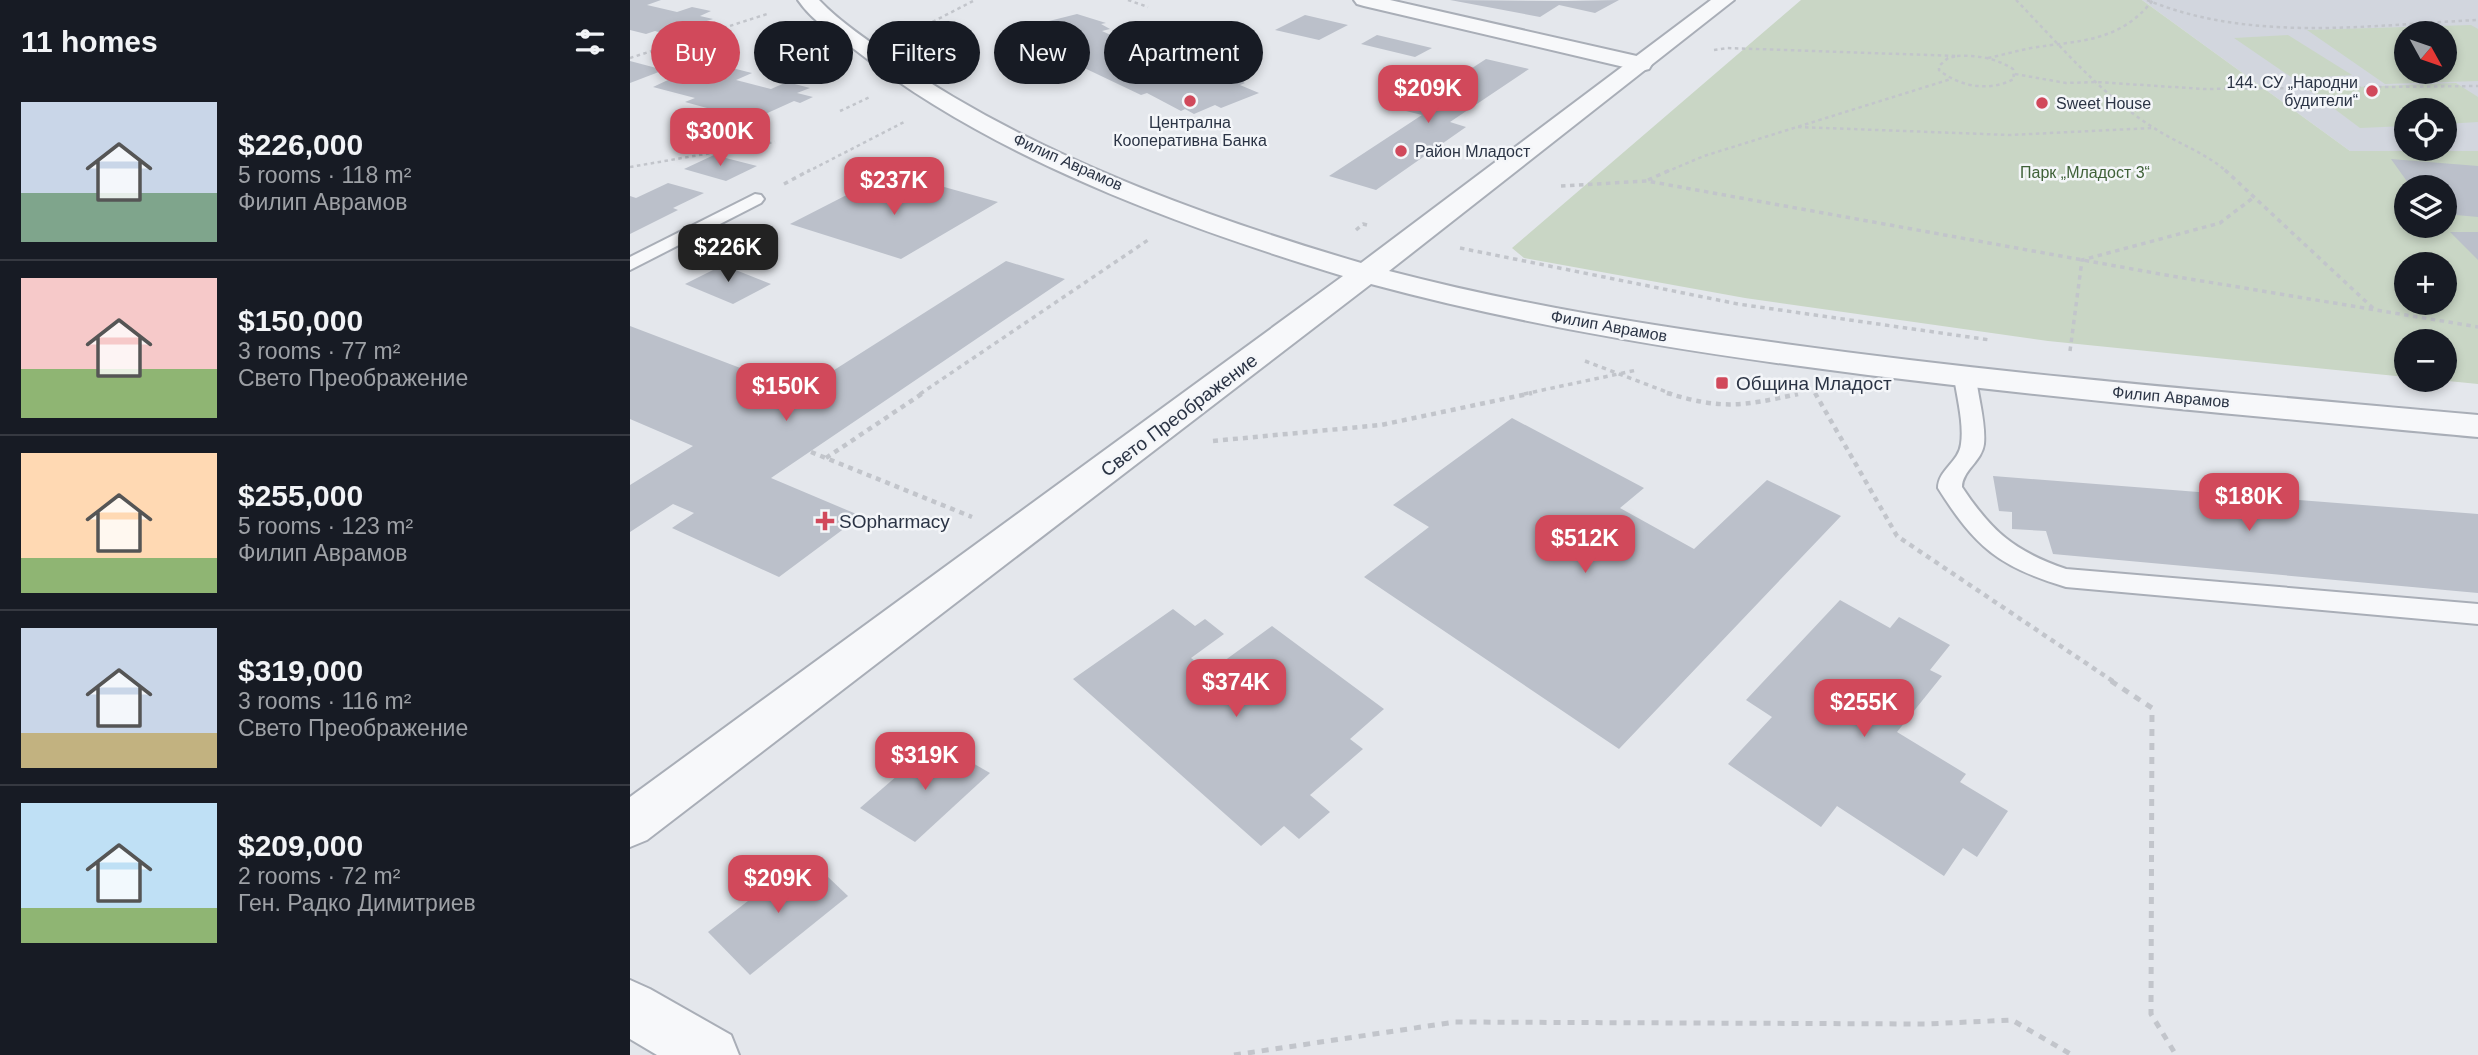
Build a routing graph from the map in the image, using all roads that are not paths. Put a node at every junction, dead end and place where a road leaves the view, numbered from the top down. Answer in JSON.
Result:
{"nodes":[{"id":1,"x":808,"y":0,"type":"edge"},
{"id":2,"x":1364,"y":0,"type":"edge"},
{"id":3,"x":1724,"y":0,"type":"edge"},
{"id":4,"x":1641,"y":64,"type":"junction"},
{"id":5,"x":755,"y":199,"type":"road end"},
{"id":6,"x":630,"y":264,"type":"edge"},
{"id":7,"x":1367,"y":273,"type":"junction"},
{"id":8,"x":1965,"y":377,"type":"junction"},
{"id":9,"x":2478,"y":426,"type":"edge"},
{"id":10,"x":2478,"y":614,"type":"edge"},
{"id":11,"x":630,"y":825,"type":"edge"},
{"id":12,"x":630,"y":1009,"type":"edge"},
{"id":13,"x":711,"y":1055,"type":"edge"}],
"edges":[{"from":1,"to":7,"type":"street","name":"Филип Аврамов"},
{"from":2,"to":4,"type":"street"},
{"from":3,"to":4,"type":"street","name":"Свето Преображение"},
{"from":4,"to":7,"type":"street","name":"Свето Преображение"},
{"from":5,"to":6,"type":"lane"},
{"from":7,"to":8,"type":"street","name":"Филип Аврамов"},
{"from":7,"to":11,"type":"street","name":"Свето Преображение"},
{"from":8,"to":9,"type":"street","name":"Филип Аврамов"},
{"from":8,"to":10,"type":"lane"},
{"from":12,"to":13,"type":"street"}]}
